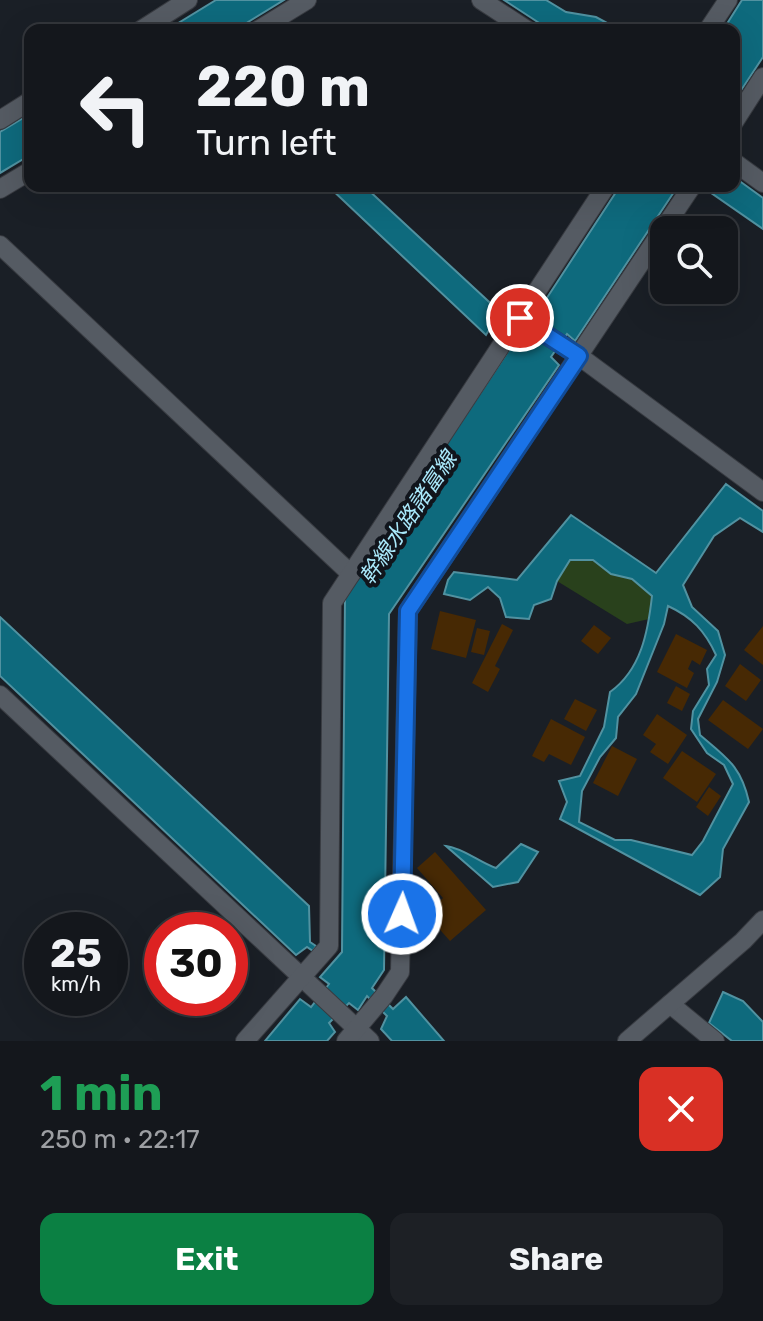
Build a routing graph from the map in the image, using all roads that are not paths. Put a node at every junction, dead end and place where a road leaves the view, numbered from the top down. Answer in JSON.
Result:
{"nodes":[{"id":1,"x":188,"y":0,"type":"edge"},
{"id":2,"x":307,"y":0,"type":"edge"},
{"id":3,"x":481,"y":0,"type":"edge"},
{"id":4,"x":728,"y":0,"type":"edge"},
{"id":5,"x":150,"y":24,"type":"edge"},
{"id":6,"x":268,"y":24,"type":"edge"},
{"id":7,"x":518,"y":24,"type":"edge"},
{"id":8,"x":712,"y":24,"type":"edge"},
{"id":9,"x":763,"y":77,"type":"edge"},
{"id":10,"x":24,"y":104,"type":"edge"},
{"id":11,"x":740,"y":113,"type":"edge"},
{"id":12,"x":1,"y":117,"type":"edge"},
{"id":13,"x":740,"y":166,"type":"edge"},
{"id":14,"x":24,"y":175,"type":"edge"},
{"id":15,"x":763,"y":183,"type":"edge"},
{"id":16,"x":0,"y":189,"type":"edge"},
{"id":17,"x":602,"y":192,"type":"edge"},
{"id":18,"x":688,"y":192,"type":"edge"},
{"id":19,"x":0,"y":245,"type":"edge"},
{"id":20,"x":526,"y":322,"type":"junction"},
{"id":21,"x":579,"y":356,"type":"junction"},
{"id":22,"x":763,"y":492,"type":"edge"},
{"id":23,"x":351,"y":574,"type":"junction"},
{"id":24,"x":0,"y":695,"type":"edge"},
{"id":25,"x":763,"y":920,"type":"edge"},
{"id":26,"x":308,"y":984,"type":"junction"},
{"id":27,"x":670,"y":1004,"type":"junction"},
{"id":28,"x":354,"y":1032,"type":"edge"},
{"id":29,"x":245,"y":1041,"type":"edge"},
{"id":30,"x":627,"y":1041,"type":"edge"},
{"id":31,"x":715,"y":1041,"type":"edge"}],
"edges":[{"from":1,"to":5,"type":"street"},
{"from":2,"to":6,"type":"street"},
{"from":3,"to":7,"type":"street"},
{"from":4,"to":8,"type":"street"},
{"from":9,"to":11,"type":"street"},
{"from":10,"to":12,"type":"street"},
{"from":13,"to":15,"type":"street"},
{"from":14,"to":16,"type":"street"},
{"from":17,"to":20,"type":"street"},
{"from":18,"to":21,"type":"street"},
{"from":19,"to":23,"type":"street"},
{"from":20,"to":21,"type":"street"},
{"from":20,"to":23,"type":"street"},
{"from":21,"to":22,"type":"street"},
{"from":21,"to":28,"type":"street"},
{"from":23,"to":26,"type":"street"},
{"from":24,"to":26,"type":"street"},
{"from":25,"to":27,"type":"street"},
{"from":26,"to":28,"type":"street"},
{"from":26,"to":29,"type":"street"},
{"from":27,"to":30,"type":"street"},
{"from":27,"to":31,"type":"street"}]}
